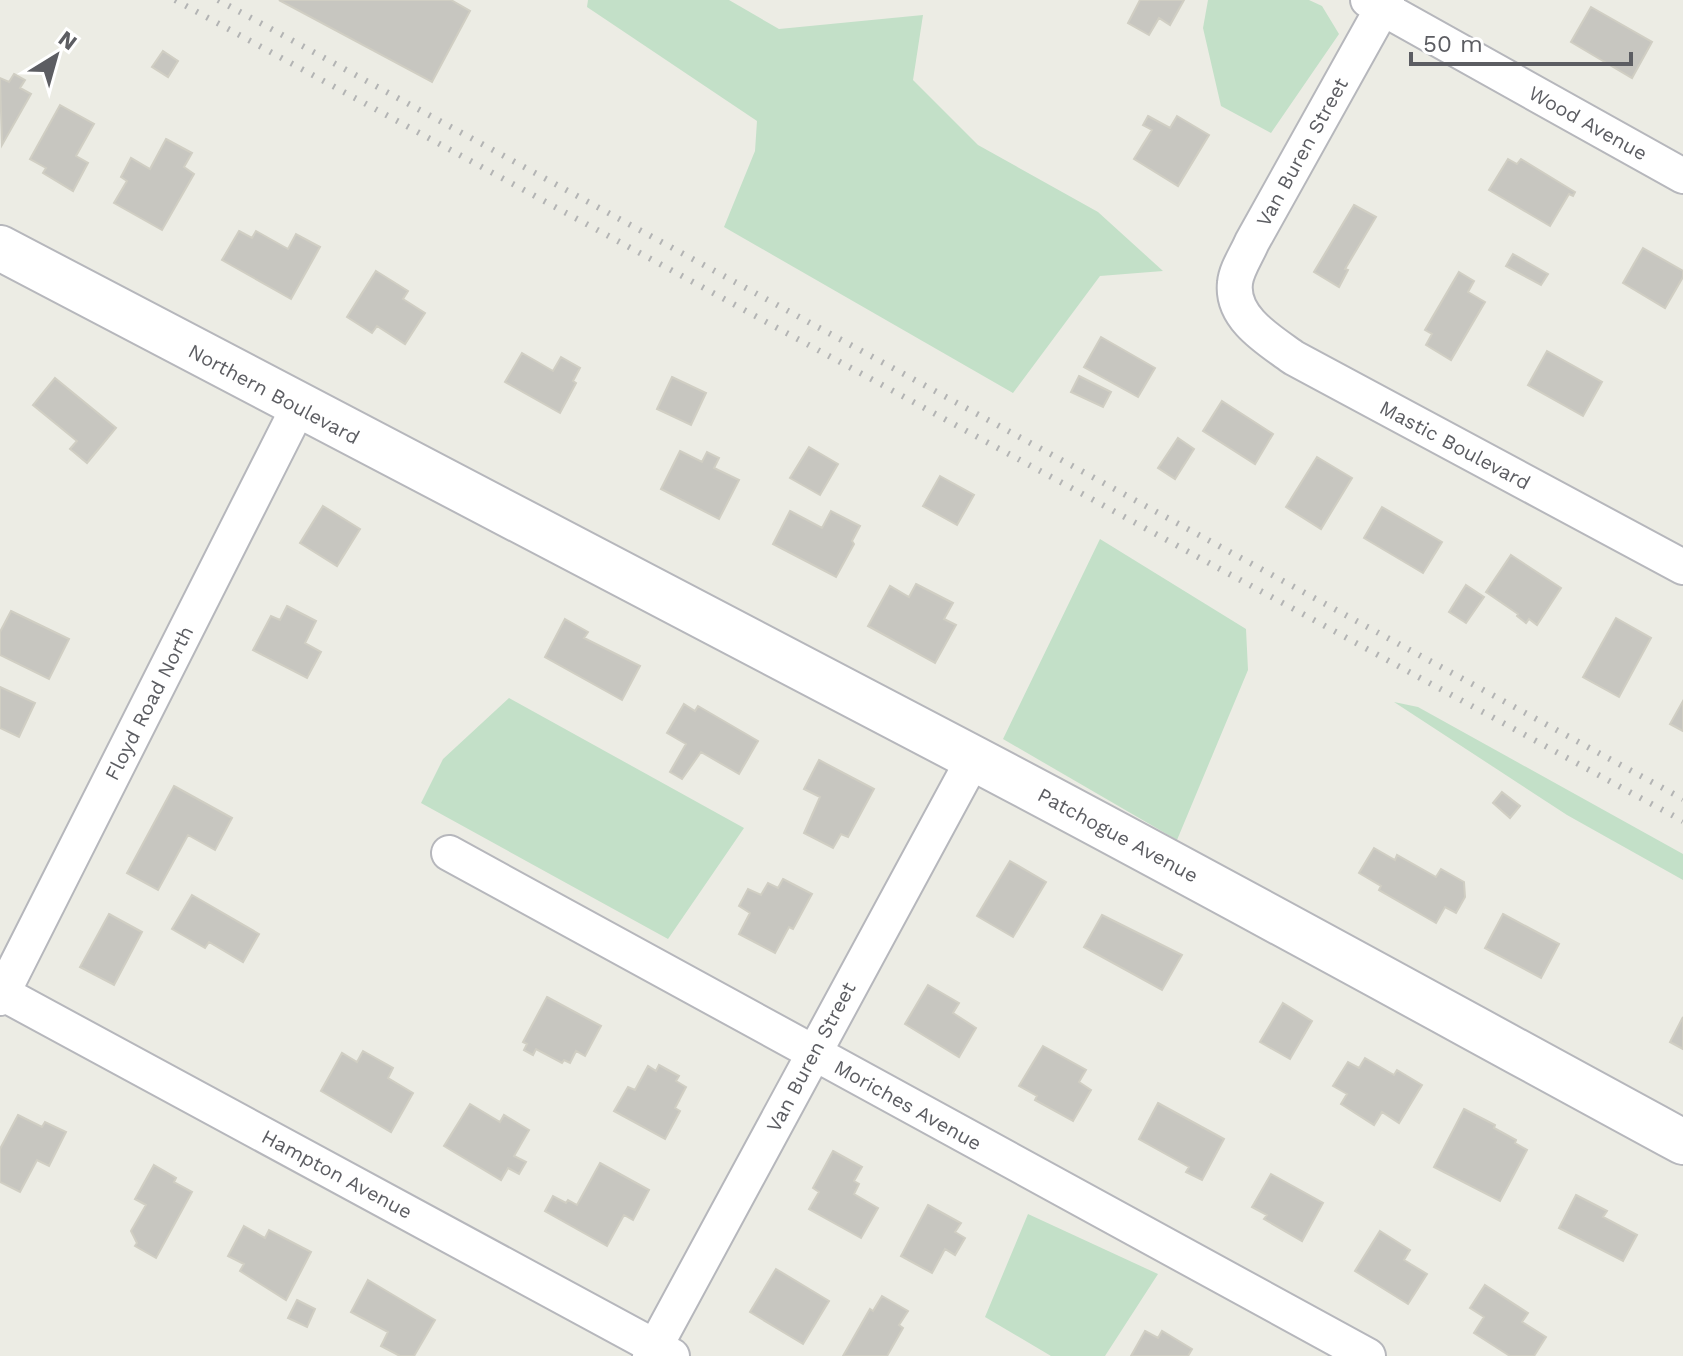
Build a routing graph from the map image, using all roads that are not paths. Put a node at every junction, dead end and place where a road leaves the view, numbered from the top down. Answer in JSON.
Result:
{"nodes":[{"id":1,"x":1379,"y":3,"type":"edge"},
{"id":2,"x":1683,"y":176,"type":"edge"},
{"id":3,"x":0,"y":248,"type":"edge"},
{"id":4,"x":1238,"y":309,"type":"joint"},
{"id":5,"x":298,"y":408,"type":"junction"},
{"id":6,"x":549,"y":537,"type":"joint"},
{"id":7,"x":1683,"y":567,"type":"edge"},
{"id":8,"x":974,"y":758,"type":"junction"},
{"id":9,"x":449,"y":853,"type":"dead end"},
{"id":10,"x":1,"y":995,"type":"edge"},
{"id":11,"x":813,"y":1053,"type":"junction"},
{"id":12,"x":1683,"y":1142,"type":"edge"},
{"id":13,"x":659,"y":1353,"type":"edge"},
{"id":14,"x":1368,"y":1356,"type":"edge"}],
"edges":[{"from":1,"to":2,"type":"street","name":"Wood Avenue"},
{"from":1,"to":4,"type":"street","name":"Van Buren Street"},
{"from":3,"to":5,"type":"street","name":"Northern Boulevard"},
{"from":4,"to":7,"type":"street","name":"Mastic Boulevard"},
{"from":5,"to":6,"type":"street","name":"Northern Boulevard"},
{"from":5,"to":10,"type":"street","name":"Floyd Road North"},
{"from":6,"to":8,"type":"street","name":"Patchogue Avenue"},
{"from":8,"to":11,"type":"street","name":"Van Buren Street"},
{"from":8,"to":12,"type":"street","name":"Patchogue Avenue"},
{"from":9,"to":11,"type":"street","name":"Moriches Avenue"},
{"from":10,"to":13,"type":"street","name":"Hampton Avenue"},
{"from":11,"to":13,"type":"street","name":"Van Buren Street"},
{"from":11,"to":14,"type":"street","name":"Moriches Avenue"}]}
